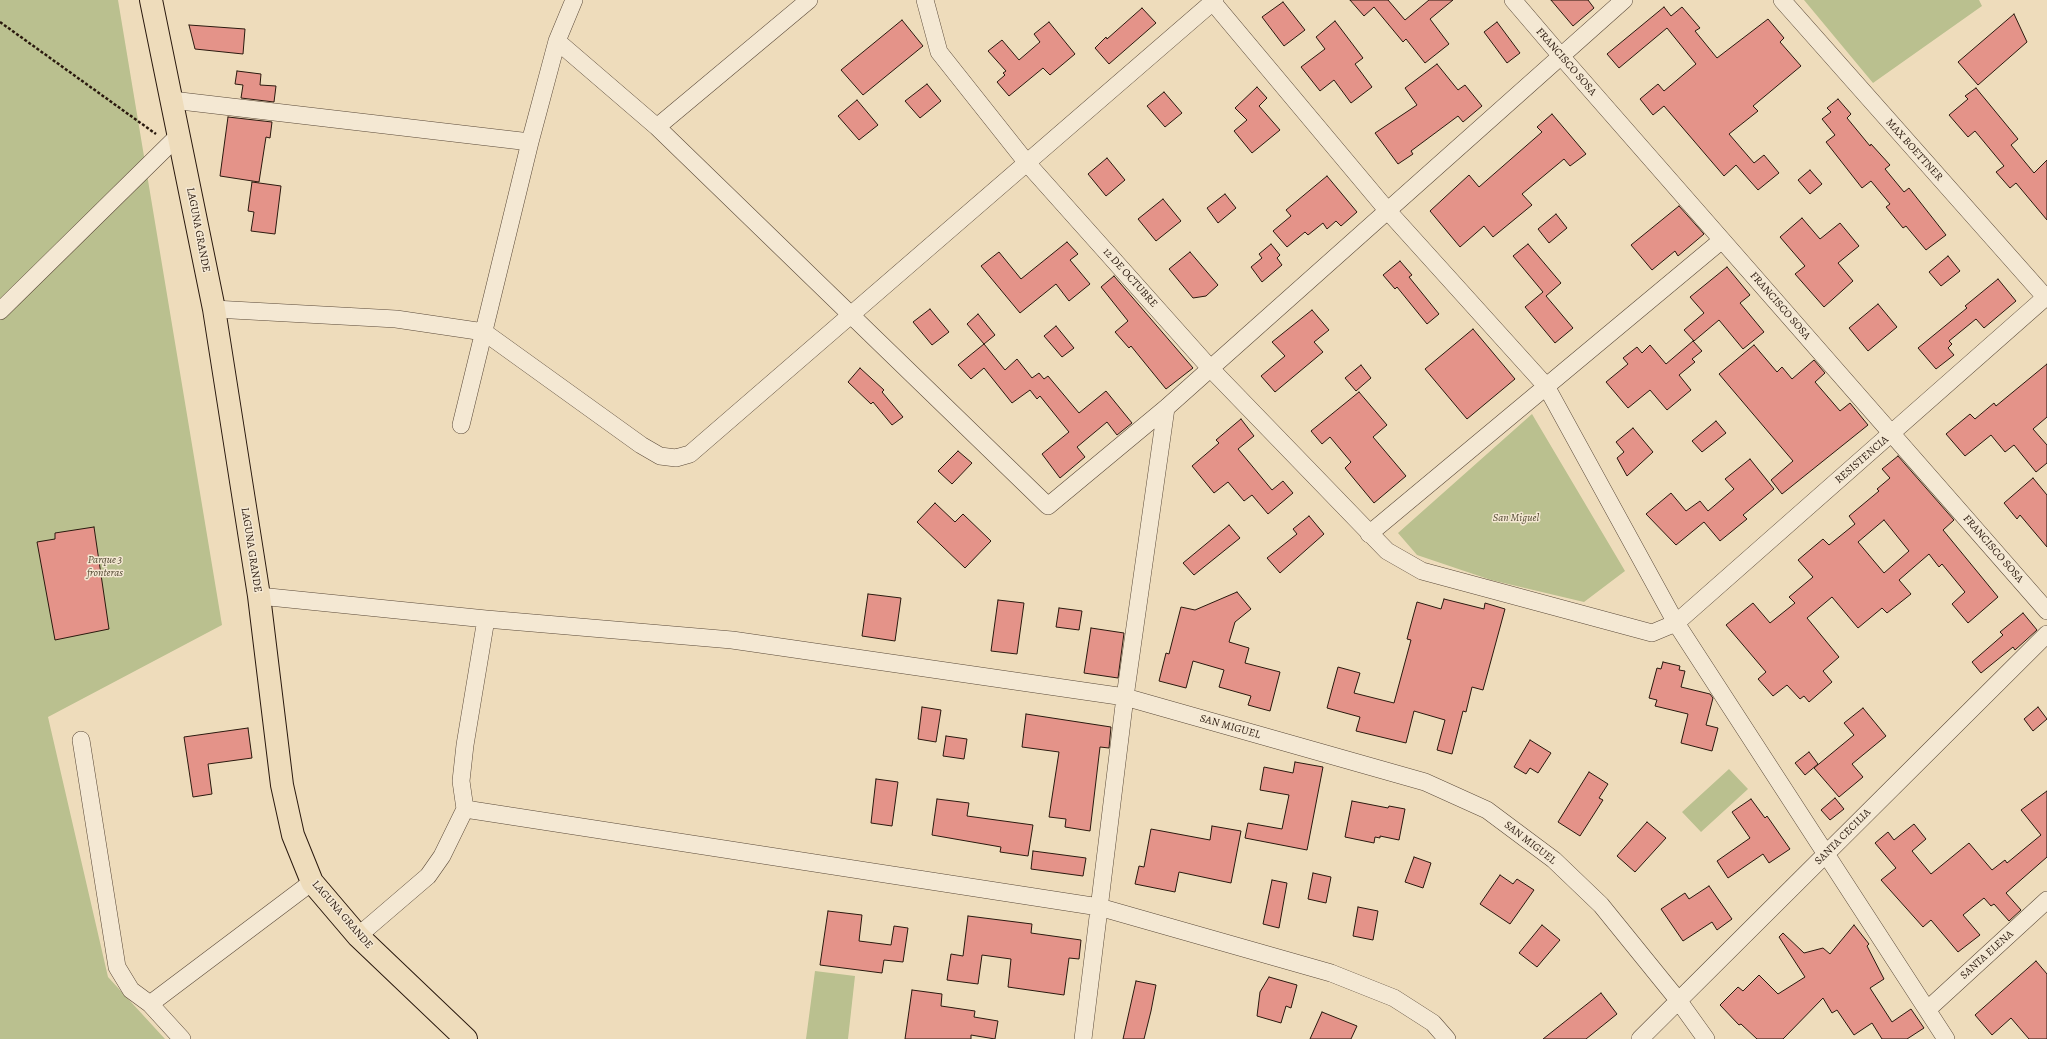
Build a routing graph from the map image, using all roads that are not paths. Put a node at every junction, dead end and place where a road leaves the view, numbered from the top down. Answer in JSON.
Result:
{"nodes":[{"id":1,"x":151,"y":0,"type":"edge"},
{"id":2,"x":574,"y":0,"type":"edge"},
{"id":3,"x":809,"y":0,"type":"edge"},
{"id":4,"x":925,"y":0,"type":"edge"},
{"id":5,"x":1513,"y":0,"type":"edge"},
{"id":6,"x":1624,"y":0,"type":"edge"},
{"id":7,"x":1782,"y":0,"type":"edge"},
{"id":8,"x":1213,"y":1,"type":"edge"},
{"id":9,"x":557,"y":41,"type":"junction"},
{"id":10,"x":1560,"y":55,"type":"junction"},
{"id":11,"x":172,"y":100,"type":"junction"},
{"id":12,"x":657,"y":127,"type":"junction"},
{"id":13,"x":174,"y":139,"type":"junction"},
{"id":14,"x":530,"y":142,"type":"junction"},
{"id":15,"x":1027,"y":163,"type":"junction"},
{"id":16,"x":1387,"y":210,"type":"junction"},
{"id":17,"x":1722,"y":240,"type":"junction"},
{"id":18,"x":2046,"y":297,"type":"edge"},
{"id":19,"x":214,"y":309,"type":"junction"},
{"id":20,"x":0,"y":311,"type":"edge"},
{"id":21,"x":850,"y":316,"type":"junction"},
{"id":22,"x":484,"y":332,"type":"junction"},
{"id":23,"x":1210,"y":368,"type":"junction"},
{"id":24,"x":1546,"y":386,"type":"junction"},
{"id":25,"x":1166,"y":408,"type":"junction"},
{"id":26,"x":461,"y":425,"type":"dead end"},
{"id":27,"x":1892,"y":434,"type":"junction"},
{"id":28,"x":1369,"y":534,"type":"junction"},
{"id":29,"x":259,"y":596,"type":"junction"},
{"id":30,"x":2047,"y":610,"type":"edge"},
{"id":31,"x":486,"y":619,"type":"junction"},
{"id":32,"x":1676,"y":623,"type":"junction"},
{"id":33,"x":2047,"y":634,"type":"edge"},
{"id":34,"x":1125,"y":698,"type":"junction"},
{"id":35,"x":81,"y":740,"type":"dead end"},
{"id":36,"x":465,"y":809,"type":"junction"},
{"id":37,"x":1826,"y":855,"type":"junction"},
{"id":38,"x":312,"y":882,"type":"junction"},
{"id":39,"x":2046,"y":904,"type":"edge"},
{"id":40,"x":1099,"y":907,"type":"junction"},
{"id":41,"x":358,"y":936,"type":"junction"},
{"id":42,"x":1678,"y":1000,"type":"junction"},
{"id":43,"x":150,"y":1004,"type":"junction"},
{"id":44,"x":1928,"y":1010,"type":"junction"},
{"id":45,"x":182,"y":1039,"type":"edge"},
{"id":46,"x":466,"y":1039,"type":"edge"},
{"id":47,"x":1083,"y":1039,"type":"edge"},
{"id":48,"x":1447,"y":1039,"type":"edge"},
{"id":49,"x":1640,"y":1039,"type":"edge"},
{"id":50,"x":1706,"y":1039,"type":"edge"},
{"id":51,"x":1946,"y":1039,"type":"edge"}],
"edges":[{"from":1,"to":11,"type":"main road","name":"LAGUNA GRANDE"},
{"from":2,"to":9,"type":"street"},
{"from":3,"to":12,"type":"street"},
{"from":4,"to":15,"type":"street","name":"12 DE OCTUBRE"},
{"from":5,"to":10,"type":"street","name":"FRANCISCO SOSA"},
{"from":6,"to":10,"type":"street"},
{"from":7,"to":18,"type":"street","name":"MAX BOETTNER"},
{"from":8,"to":15,"type":"street"},
{"from":8,"to":16,"type":"street"},
{"from":9,"to":12,"type":"street"},
{"from":9,"to":14,"type":"street"},
{"from":10,"to":16,"type":"street"},
{"from":10,"to":17,"type":"street","name":"FRANCISCO SOSA"},
{"from":11,"to":13,"type":"main road","name":"LAGUNA GRANDE"},
{"from":11,"to":14,"type":"street"},
{"from":12,"to":21,"type":"street"},
{"from":13,"to":19,"type":"main road","name":"LAGUNA GRANDE"},
{"from":13,"to":20,"type":"street"},
{"from":14,"to":22,"type":"street"},
{"from":15,"to":21,"type":"street"},
{"from":15,"to":23,"type":"street","name":"12 DE OCTUBRE"},
{"from":16,"to":23,"type":"street"},
{"from":16,"to":24,"type":"street"},
{"from":17,"to":24,"type":"street"},
{"from":17,"to":27,"type":"street","name":"FRANCISCO SOSA"},
{"from":18,"to":27,"type":"street","name":"RESISTENCIA"},
{"from":19,"to":22,"type":"street"},
{"from":19,"to":29,"type":"main road","name":"LAGUNA GRANDE"},
{"from":21,"to":22,"type":"street"},
{"from":21,"to":25,"type":"street"},
{"from":22,"to":26,"type":"street"},
{"from":23,"to":25,"type":"street"},
{"from":23,"to":28,"type":"street","name":"12 DE OCTUBRE"},
{"from":24,"to":28,"type":"street"},
{"from":24,"to":32,"type":"street"},
{"from":25,"to":34,"type":"street"},
{"from":27,"to":30,"type":"street","name":"FRANCISCO SOSA"},
{"from":27,"to":32,"type":"street","name":"RESISTENCIA"},
{"from":28,"to":32,"type":"street","name":"RESISTENCIA"},
{"from":29,"to":31,"type":"street","name":"SAN MIGUEL"},
{"from":29,"to":38,"type":"main road","name":"LAGUNA GRANDE"},
{"from":31,"to":34,"type":"street","name":"SAN MIGUEL"},
{"from":31,"to":36,"type":"street"},
{"from":32,"to":37,"type":"street"},
{"from":33,"to":37,"type":"street","name":"SANTA CECILIA"},
{"from":34,"to":40,"type":"street"},
{"from":34,"to":42,"type":"street","name":"SAN MIGUEL"},
{"from":35,"to":43,"type":"street"},
{"from":36,"to":40,"type":"street"},
{"from":36,"to":41,"type":"street"},
{"from":37,"to":42,"type":"street","name":"SANTA CECILIA"},
{"from":37,"to":44,"type":"street"},
{"from":38,"to":41,"type":"main road","name":"LAGUNA GRANDE"},
{"from":38,"to":43,"type":"street"},
{"from":39,"to":44,"type":"street","name":"SANTA ELENA"},
{"from":40,"to":47,"type":"street"},
{"from":40,"to":48,"type":"street"},
{"from":41,"to":46,"type":"main road","name":"LAGUNA GRANDE"},
{"from":42,"to":49,"type":"street","name":"SANTA CECILIA"},
{"from":42,"to":50,"type":"street","name":"SAN MIGUEL"},
{"from":43,"to":45,"type":"street"},
{"from":44,"to":51,"type":"street"}]}
